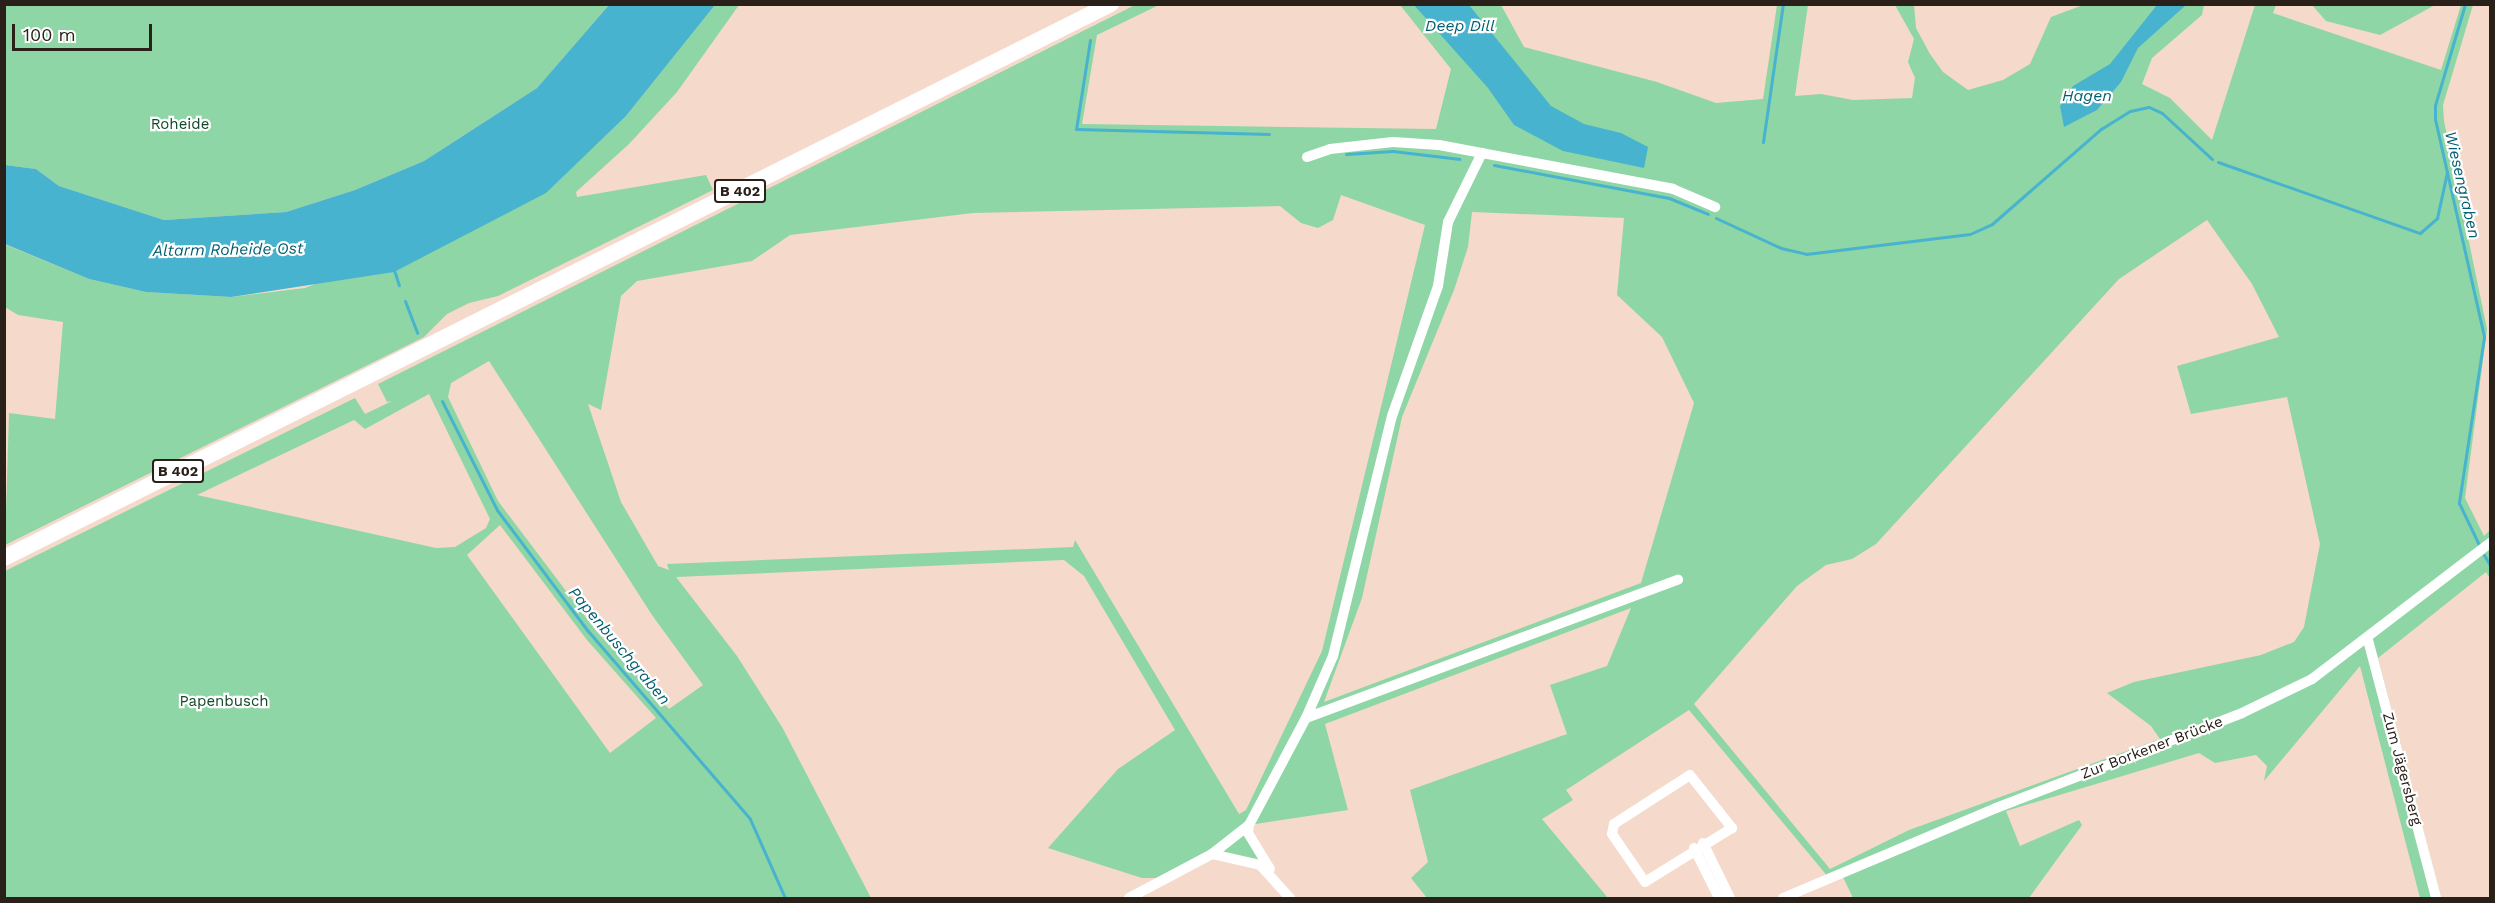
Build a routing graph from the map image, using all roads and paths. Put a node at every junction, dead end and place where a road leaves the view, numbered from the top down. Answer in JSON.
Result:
{"nodes":[{"id":1,"x":1111,"y":4,"type":"edge"},
{"id":2,"x":1482,"y":153,"type":"junction"},
{"id":3,"x":1307,"y":157,"type":"dead end"},
{"id":4,"x":1714,"y":207,"type":"dead end"},
{"id":5,"x":2490,"y":543,"type":"edge"},
{"id":6,"x":4,"y":558,"type":"edge"},
{"id":7,"x":1678,"y":580,"type":"dead end"},
{"id":8,"x":2368,"y":640,"type":"junction"},
{"id":9,"x":1306,"y":718,"type":"junction"},
{"id":10,"x":1249,"y":825,"type":"junction"},
{"id":11,"x":1699,"y":846,"type":"junction"},
{"id":12,"x":1212,"y":854,"type":"junction"},
{"id":13,"x":1276,"y":878,"type":"junction"},
{"id":14,"x":1129,"y":898,"type":"edge"},
{"id":15,"x":1290,"y":898,"type":"edge"},
{"id":16,"x":1719,"y":898,"type":"edge"},
{"id":17,"x":1730,"y":898,"type":"edge"},
{"id":18,"x":1783,"y":898,"type":"edge"},
{"id":19,"x":2436,"y":898,"type":"edge"}],
"edges":[{"from":1,"to":6,"type":"main road","number":"B 402"},
{"from":2,"to":3,"type":"street"},
{"from":2,"to":4,"type":"street"},
{"from":2,"to":9,"type":"street"},
{"from":5,"to":8,"type":"street","name":"Zur Borkener Brücke"},
{"from":7,"to":9,"type":"street"},
{"from":8,"to":18,"type":"street","name":"Zur Borkener Brücke"},
{"from":8,"to":19,"type":"street","name":"Zum Jägersberg"},
{"from":9,"to":10,"type":"street"},
{"from":10,"to":12,"type":"street"},
{"from":10,"to":13,"type":"street"},
{"from":11,"to":11,"type":"street"},
{"from":11,"to":16,"type":"street"},
{"from":11,"to":17,"type":"street"},
{"from":12,"to":13,"type":"street"},
{"from":12,"to":14,"type":"street"},
{"from":13,"to":15,"type":"street"}]}
